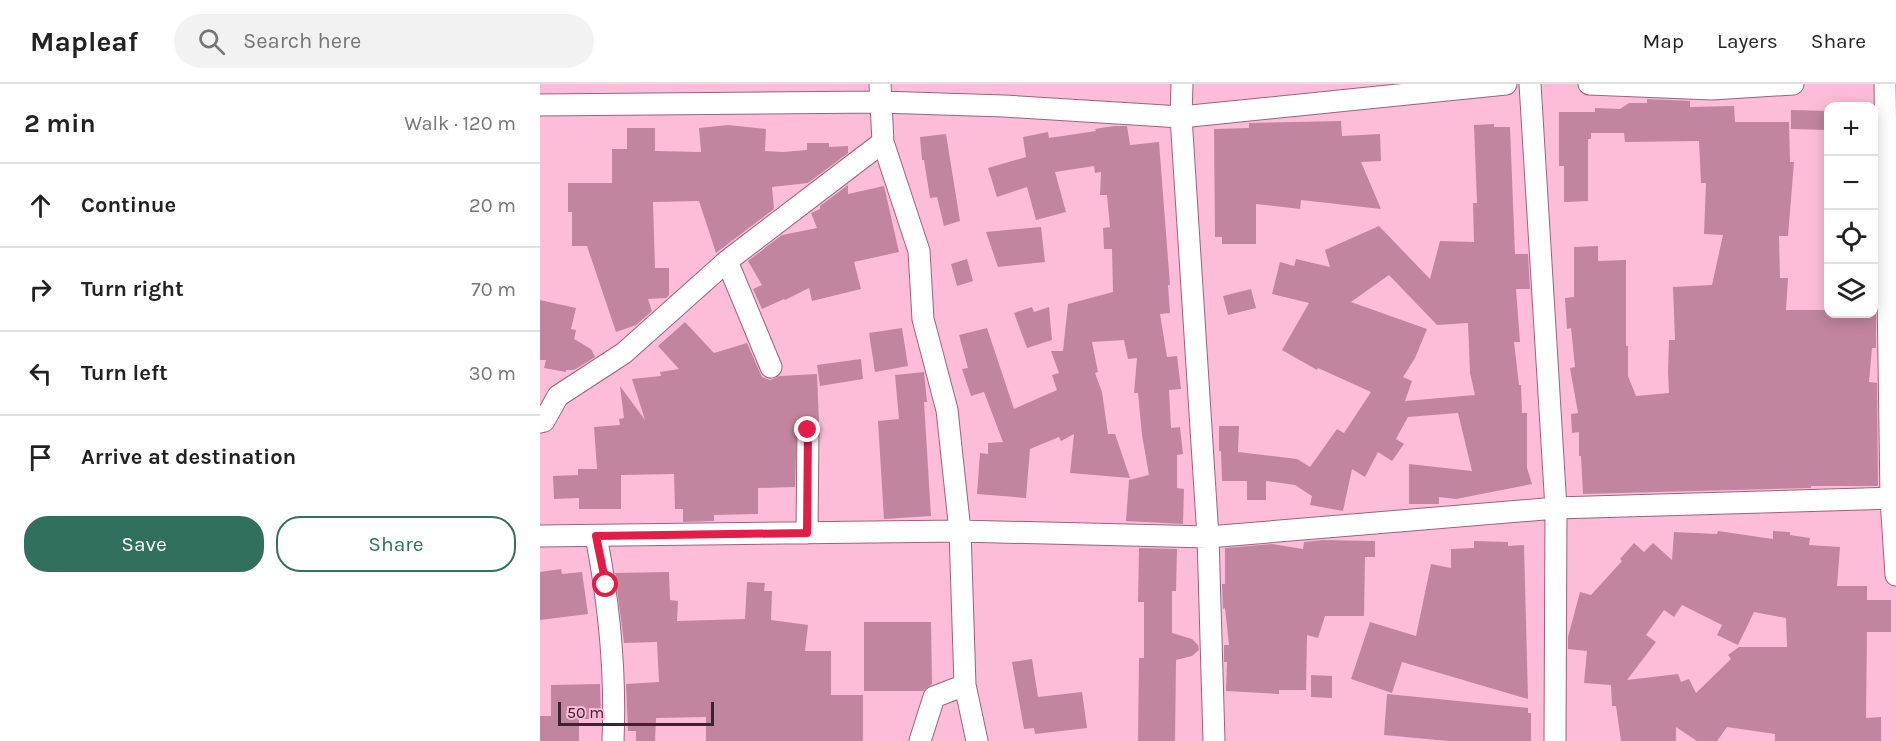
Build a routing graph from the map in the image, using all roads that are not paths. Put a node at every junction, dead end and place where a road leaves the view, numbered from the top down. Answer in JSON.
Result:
{"nodes":[{"id":1,"x":1182,"y":84,"type":"edge"},
{"id":2,"x":1506,"y":84,"type":"edge"},
{"id":3,"x":1530,"y":84,"type":"edge"},
{"id":4,"x":1589,"y":84,"type":"edge"},
{"id":5,"x":1792,"y":84,"type":"edge"},
{"id":6,"x":1885,"y":84,"type":"edge"},
{"id":7,"x":880,"y":93,"type":"edge"},
{"id":8,"x":540,"y":105,"type":"edge"},
{"id":9,"x":1181,"y":117,"type":"junction"},
{"id":10,"x":883,"y":142,"type":"junction"},
{"id":11,"x":727,"y":261,"type":"junction"},
{"id":12,"x":771,"y":367,"type":"dead end"},
{"id":13,"x":540,"y":422,"type":"edge"},
{"id":14,"x":808,"y":430,"type":"dead end"},
{"id":15,"x":1894,"y":499,"type":"edge"},
{"id":16,"x":1556,"y":508,"type":"junction"},
{"id":17,"x":960,"y":531,"type":"junction"},
{"id":18,"x":807,"y":533,"type":"junction"},
{"id":19,"x":596,"y":536,"type":"junction"},
{"id":20,"x":540,"y":537,"type":"edge"},
{"id":21,"x":1208,"y":537,"type":"junction"},
{"id":22,"x":1896,"y":575,"type":"edge"},
{"id":23,"x":965,"y":685,"type":"junction"},
{"id":24,"x":613,"y":741,"type":"edge"},
{"id":25,"x":920,"y":741,"type":"edge"},
{"id":26,"x":977,"y":741,"type":"edge"},
{"id":27,"x":1214,"y":741,"type":"edge"},
{"id":28,"x":1555,"y":741,"type":"edge"}],
"edges":[{"from":1,"to":9,"type":"street"},
{"from":2,"to":9,"type":"street"},
{"from":3,"to":16,"type":"street"},
{"from":4,"to":5,"type":"street"},
{"from":6,"to":15,"type":"street"},
{"from":7,"to":8,"type":"street"},
{"from":7,"to":9,"type":"street"},
{"from":7,"to":10,"type":"street"},
{"from":9,"to":21,"type":"street"},
{"from":10,"to":11,"type":"street"},
{"from":10,"to":17,"type":"street"},
{"from":11,"to":12,"type":"street"},
{"from":11,"to":13,"type":"street"},
{"from":14,"to":18,"type":"street"},
{"from":15,"to":16,"type":"street"},
{"from":15,"to":22,"type":"street"},
{"from":16,"to":21,"type":"street"},
{"from":16,"to":28,"type":"street"},
{"from":17,"to":18,"type":"street"},
{"from":17,"to":21,"type":"street"},
{"from":17,"to":23,"type":"street"},
{"from":18,"to":19,"type":"street"},
{"from":19,"to":20,"type":"street"},
{"from":19,"to":24,"type":"street"},
{"from":21,"to":27,"type":"street"},
{"from":23,"to":25,"type":"street"},
{"from":23,"to":26,"type":"street"}]}
